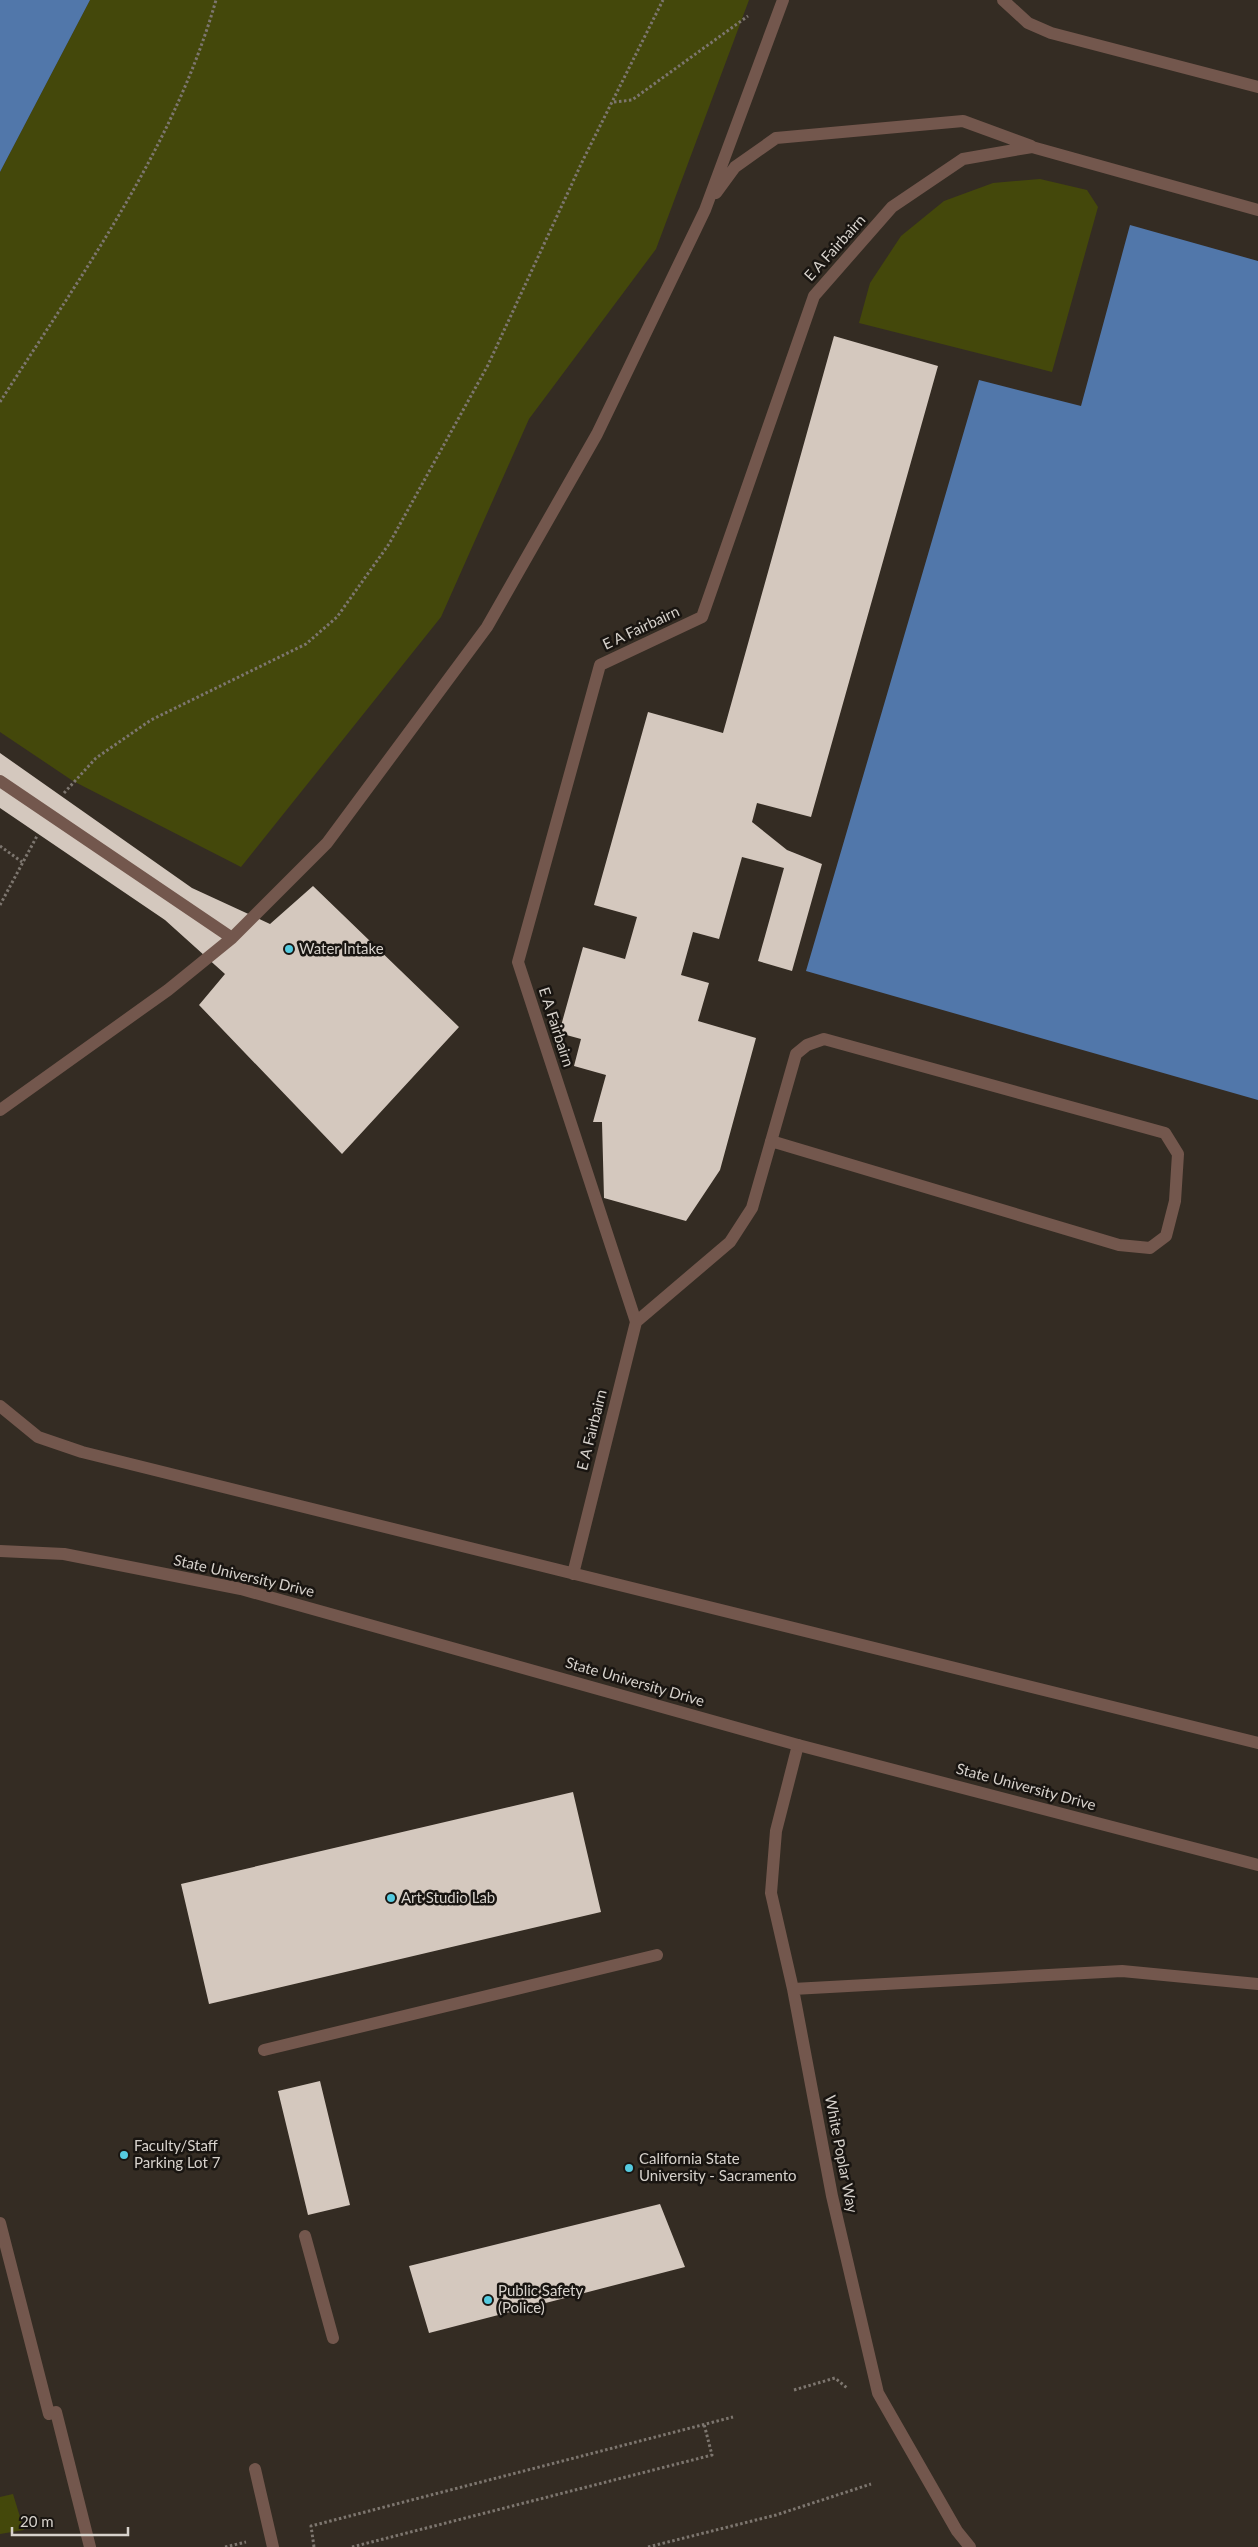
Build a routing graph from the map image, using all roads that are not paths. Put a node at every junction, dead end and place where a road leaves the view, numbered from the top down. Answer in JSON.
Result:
{"nodes":[{"id":1,"x":783,"y":0,"type":"edge"},
{"id":2,"x":1002,"y":0,"type":"edge"},
{"id":3,"x":1258,"y":87,"type":"edge"},
{"id":4,"x":1032,"y":147,"type":"junction"},
{"id":5,"x":705,"y":210,"type":"junction"},
{"id":6,"x":1258,"y":210,"type":"edge"},
{"id":7,"x":0,"y":781,"type":"edge"},
{"id":8,"x":232,"y":938,"type":"junction"},
{"id":9,"x":0,"y":1110,"type":"edge"},
{"id":10,"x":771,"y":1141,"type":"junction"},
{"id":11,"x":636,"y":1322,"type":"junction"},
{"id":12,"x":0,"y":1406,"type":"edge"},
{"id":13,"x":0,"y":1551,"type":"edge"},
{"id":14,"x":574,"y":1574,"type":"junction"},
{"id":15,"x":1258,"y":1743,"type":"edge"},
{"id":16,"x":798,"y":1745,"type":"junction"},
{"id":17,"x":1258,"y":1865,"type":"edge"},
{"id":18,"x":657,"y":1955,"type":"dead end"},
{"id":19,"x":1258,"y":1984,"type":"edge"},
{"id":20,"x":793,"y":1989,"type":"junction"},
{"id":21,"x":264,"y":2050,"type":"dead end"},
{"id":22,"x":0,"y":2223,"type":"edge"},
{"id":23,"x":306,"y":2236,"type":"dead end"},
{"id":24,"x":333,"y":2338,"type":"dead end"},
{"id":25,"x":255,"y":2469,"type":"dead end"},
{"id":26,"x":90,"y":2547,"type":"edge"},
{"id":27,"x":273,"y":2547,"type":"edge"},
{"id":28,"x":970,"y":2547,"type":"edge"}],
"edges":[{"from":1,"to":5,"type":"street"},
{"from":2,"to":3,"type":"street"},
{"from":4,"to":5,"type":"street"},
{"from":4,"to":6,"type":"street","name":"E A Fairbairn"},
{"from":4,"to":11,"type":"street","name":"E A Fairbairn"},
{"from":5,"to":8,"type":"street"},
{"from":7,"to":8,"type":"street"},
{"from":8,"to":9,"type":"street"},
{"from":10,"to":10,"type":"street"},
{"from":10,"to":11,"type":"street"},
{"from":11,"to":14,"type":"street","name":"E A Fairbairn"},
{"from":12,"to":14,"type":"street"},
{"from":13,"to":16,"type":"street","name":"State University Drive"},
{"from":14,"to":15,"type":"street"},
{"from":16,"to":17,"type":"street","name":"State University Drive"},
{"from":16,"to":20,"type":"street","name":"White Poplar Way"},
{"from":18,"to":21,"type":"street"},
{"from":19,"to":20,"type":"street"},
{"from":20,"to":28,"type":"street","name":"White Poplar Way"},
{"from":22,"to":26,"type":"street"},
{"from":23,"to":24,"type":"street"},
{"from":25,"to":27,"type":"street"}]}
